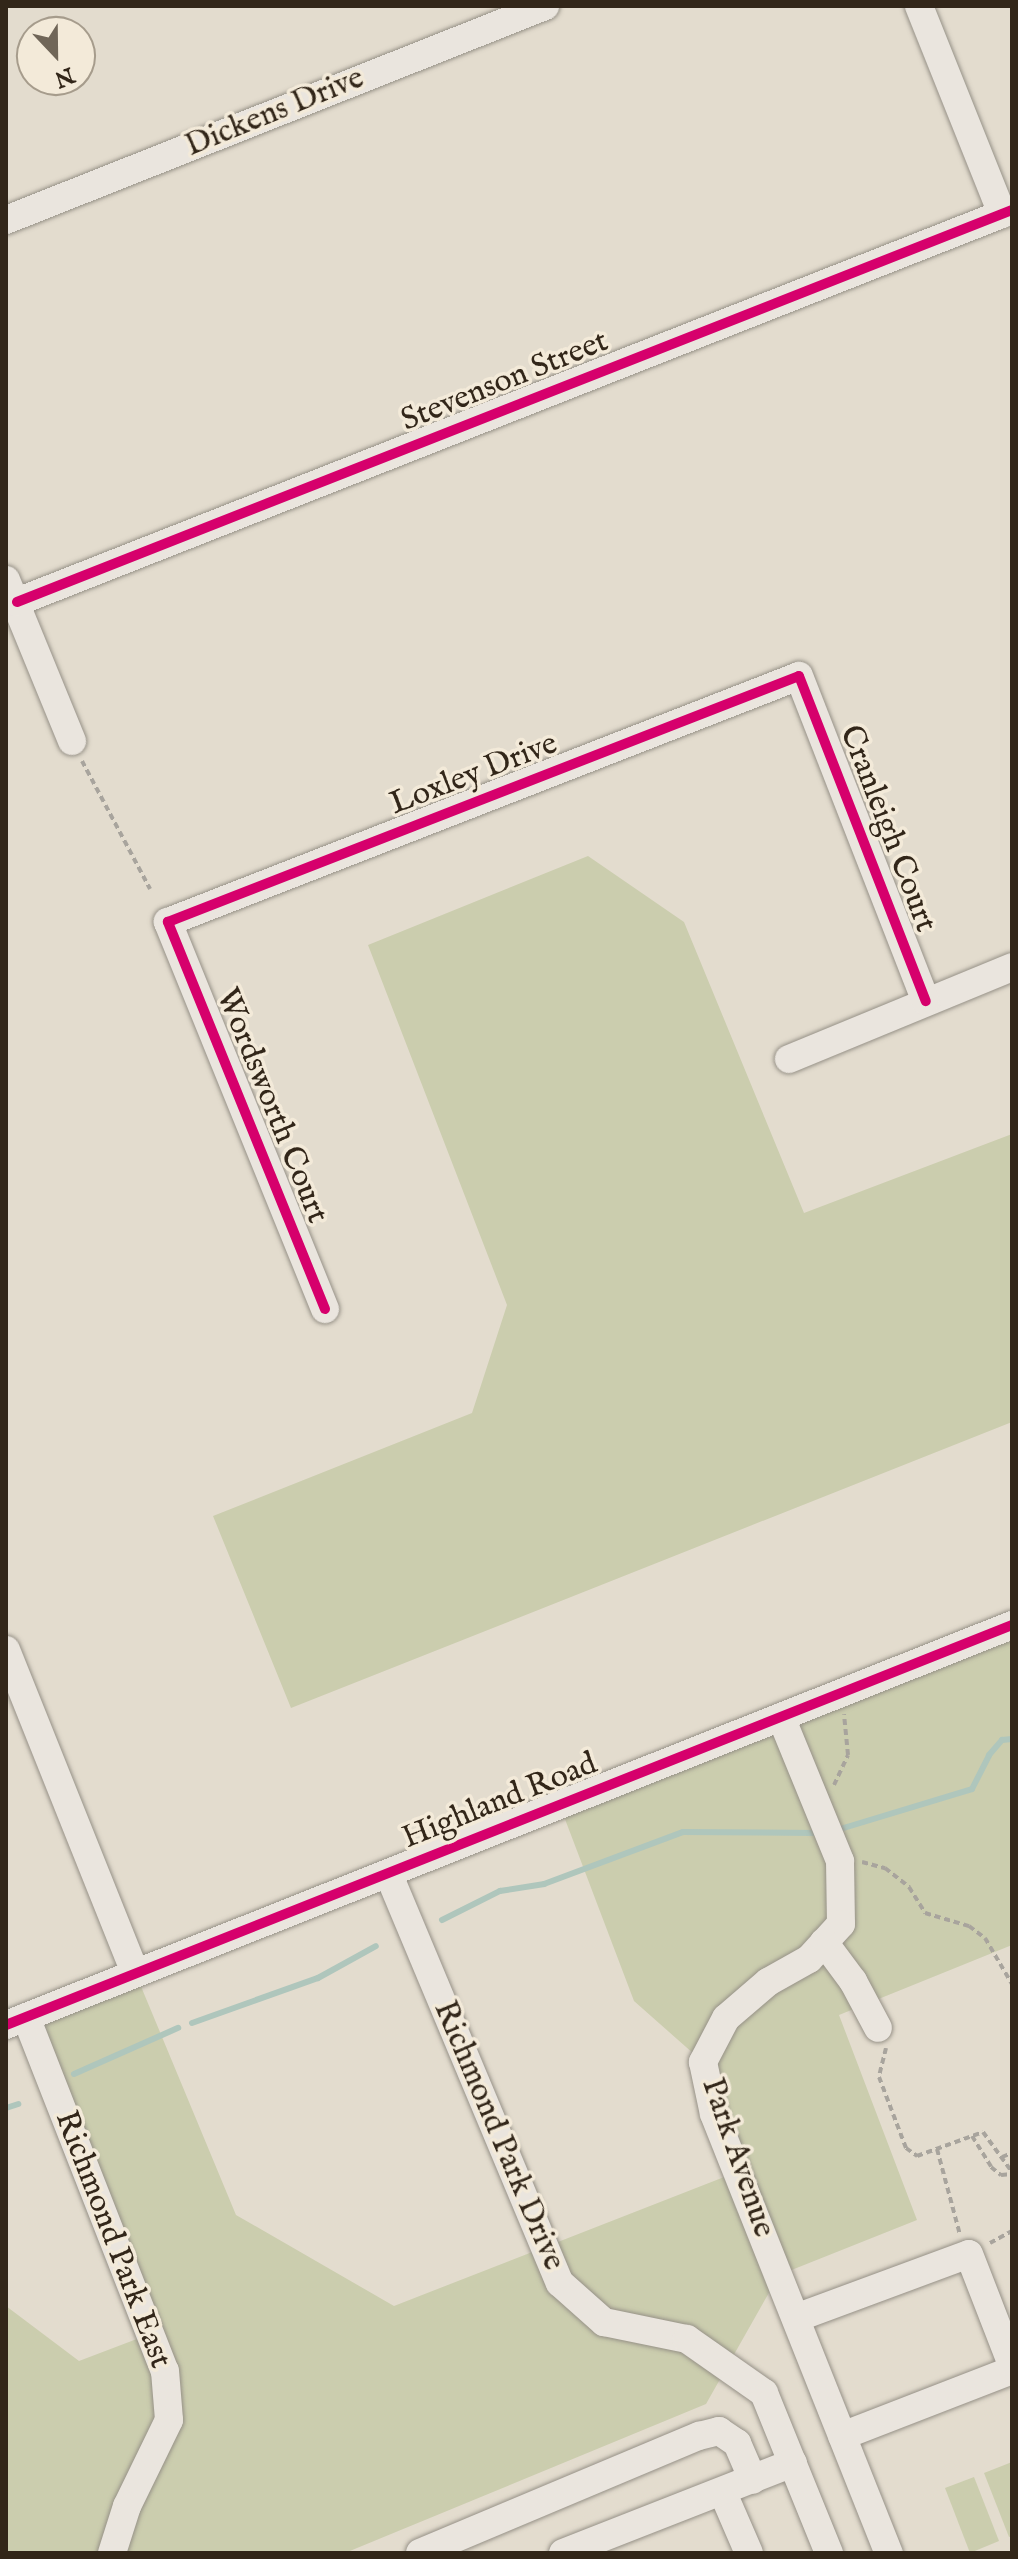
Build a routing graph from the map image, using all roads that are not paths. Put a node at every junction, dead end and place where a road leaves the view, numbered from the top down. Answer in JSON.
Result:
{"nodes":[{"id":1,"x":545,"y":6,"type":"edge"},
{"id":2,"x":919,"y":6,"type":"edge"},
{"id":3,"x":1007,"y":212,"type":"edge"},
{"id":4,"x":6,"y":220,"type":"edge"},
{"id":5,"x":12,"y":591,"type":"edge"},
{"id":6,"x":799,"y":676,"type":"joint"},
{"id":7,"x":72,"y":741,"type":"road end"},
{"id":8,"x":168,"y":922,"type":"joint"},
{"id":9,"x":1012,"y":967,"type":"edge"},
{"id":10,"x":926,"y":1001,"type":"junction"},
{"id":11,"x":789,"y":1059,"type":"dead end"},
{"id":12,"x":325,"y":1309,"type":"dead end"},
{"id":13,"x":1012,"y":1625,"type":"edge"},
{"id":14,"x":6,"y":1650,"type":"edge"},
{"id":15,"x":781,"y":1717,"type":"junction"},
{"id":16,"x":389,"y":1875,"type":"junction"},
{"id":17,"x":824,"y":1942,"type":"junction"},
{"id":18,"x":135,"y":1972,"type":"junction"},
{"id":19,"x":16,"y":2021,"type":"edge"},
{"id":20,"x":878,"y":2028,"type":"road end"},
{"id":21,"x":796,"y":2318,"type":"junction"},
{"id":22,"x":1012,"y":2368,"type":"edge"},
{"id":23,"x":842,"y":2436,"type":"junction"},
{"id":24,"x":793,"y":2463,"type":"junction"},
{"id":25,"x":753,"y":2480,"type":"junction"},
{"id":26,"x":723,"y":2493,"type":"junction"},
{"id":27,"x":112,"y":2553,"type":"edge"},
{"id":28,"x":420,"y":2553,"type":"edge"},
{"id":29,"x":563,"y":2553,"type":"edge"},
{"id":30,"x":749,"y":2553,"type":"edge"},
{"id":31,"x":829,"y":2553,"type":"edge"},
{"id":32,"x":889,"y":2553,"type":"edge"}],
"edges":[{"from":1,"to":4,"type":"street","name":"Dickens Drive"},
{"from":2,"to":3,"type":"street"},
{"from":3,"to":5,"type":"street","name":"Stevenson Street"},
{"from":5,"to":7,"type":"street"},
{"from":6,"to":8,"type":"street","name":"Loxley Drive"},
{"from":6,"to":10,"type":"street","name":"Cranleigh Court"},
{"from":8,"to":12,"type":"street","name":"Wordsworth Court"},
{"from":9,"to":10,"type":"street"},
{"from":10,"to":11,"type":"street"},
{"from":13,"to":15,"type":"street","name":"Highland Road"},
{"from":14,"to":18,"type":"street"},
{"from":15,"to":16,"type":"street","name":"Highland Road"},
{"from":15,"to":17,"type":"street","name":"Park Avenue"},
{"from":16,"to":18,"type":"street","name":"Highland Road"},
{"from":16,"to":24,"type":"street","name":"Richmond Park Drive"},
{"from":17,"to":20,"type":"street"},
{"from":17,"to":21,"type":"street","name":"Park Avenue"},
{"from":18,"to":19,"type":"street","name":"Highland Road"},
{"from":19,"to":27,"type":"street","name":"Richmond Park East"},
{"from":21,"to":22,"type":"street"},
{"from":21,"to":23,"type":"street","name":"Park Avenue"},
{"from":22,"to":23,"type":"street"},
{"from":23,"to":32,"type":"street","name":"Park Avenue"},
{"from":24,"to":25,"type":"street"},
{"from":24,"to":31,"type":"street","name":"Richmond Park Drive"},
{"from":25,"to":26,"type":"street"},
{"from":25,"to":28,"type":"street"},
{"from":26,"to":29,"type":"street"},
{"from":26,"to":30,"type":"street"}]}
